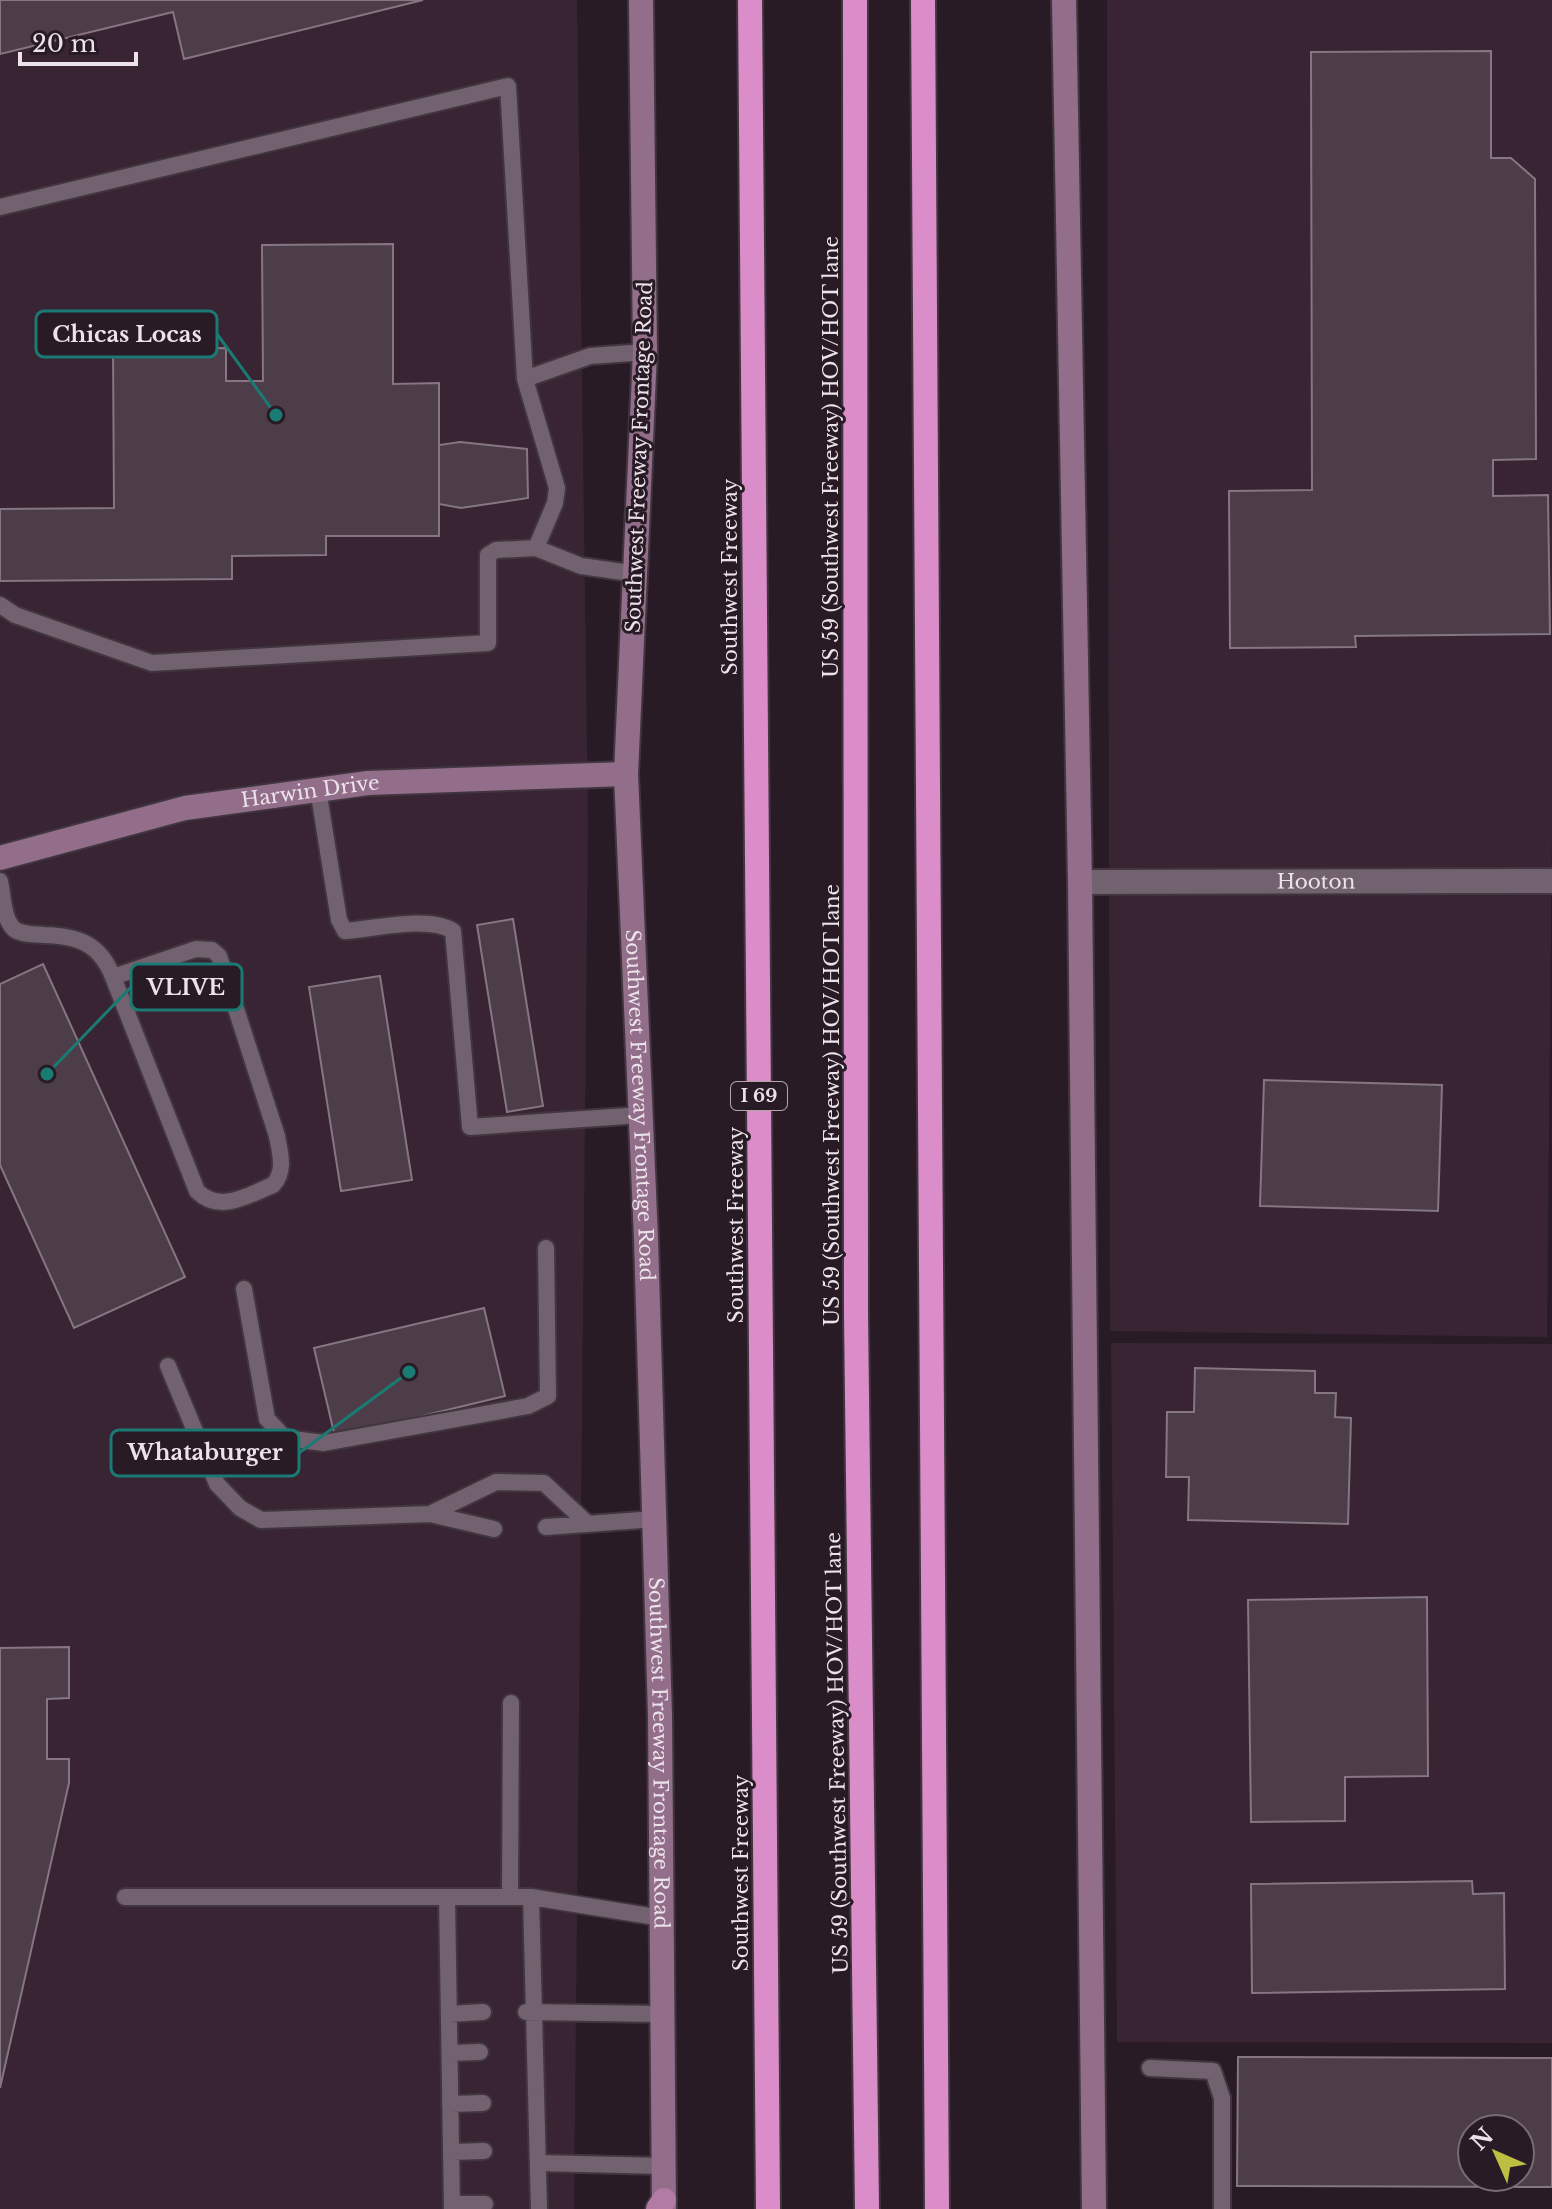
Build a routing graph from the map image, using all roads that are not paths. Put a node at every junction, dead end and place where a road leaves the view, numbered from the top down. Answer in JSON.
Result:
{"nodes":[{"id":1,"x":641,"y":0,"type":"edge"},
{"id":2,"x":750,"y":0,"type":"edge"},
{"id":3,"x":853,"y":0,"type":"edge"},
{"id":4,"x":923,"y":0,"type":"edge"},
{"id":5,"x":1064,"y":0,"type":"edge"},
{"id":6,"x":0,"y":207,"type":"edge"},
{"id":7,"x":645,"y":352,"type":"junction"},
{"id":8,"x":525,"y":379,"type":"junction"},
{"id":9,"x":536,"y":548,"type":"junction"},
{"id":10,"x":637,"y":574,"type":"junction"},
{"id":11,"x":0,"y":605,"type":"edge"},
{"id":12,"x":626,"y":774,"type":"junction"},
{"id":13,"x":318,"y":789,"type":"junction"},
{"id":14,"x":0,"y":858,"type":"edge"},
{"id":15,"x":0,"y":881,"type":"edge"},
{"id":16,"x":1552,"y":881,"type":"edge"},
{"id":17,"x":1080,"y":882,"type":"junction"},
{"id":18,"x":113,"y":977,"type":"junction"},
{"id":19,"x":641,"y":1115,"type":"junction"},
{"id":20,"x":546,"y":1248,"type":"dead end"},
{"id":21,"x":244,"y":1289,"type":"dead end"},
{"id":22,"x":168,"y":1366,"type":"dead end"},
{"id":23,"x":430,"y":1514,"type":"junction"},
{"id":24,"x":655,"y":1519,"type":"junction"},
{"id":25,"x":588,"y":1524,"type":"junction"},
{"id":26,"x":546,"y":1527,"type":"dead end"},
{"id":27,"x":494,"y":1529,"type":"dead end"},
{"id":28,"x":511,"y":1703,"type":"dead end"},
{"id":29,"x":125,"y":1897,"type":"dead end"},
{"id":30,"x":447,"y":1897,"type":"junction"},
{"id":31,"x":510,"y":1897,"type":"junction"},
{"id":32,"x":531,"y":1897,"type":"junction"},
{"id":33,"x":662,"y":1918,"type":"junction"},
{"id":34,"x":483,"y":2012,"type":"dead end"},
{"id":35,"x":530,"y":2012,"type":"junction"},
{"id":36,"x":449,"y":2014,"type":"junction"},
{"id":37,"x":663,"y":2014,"type":"junction"},
{"id":38,"x":480,"y":2052,"type":"dead end"},
{"id":39,"x":450,"y":2053,"type":"junction"},
{"id":40,"x":1150,"y":2068,"type":"dead end"},
{"id":41,"x":483,"y":2103,"type":"dead end"},
{"id":42,"x":450,"y":2104,"type":"junction"},
{"id":43,"x":484,"y":2151,"type":"dead end"},
{"id":44,"x":451,"y":2152,"type":"junction"},
{"id":45,"x":534,"y":2155,"type":"junction"},
{"id":46,"x":664,"y":2166,"type":"junction"},
{"id":47,"x":1094,"y":2184,"type":"junction"},
{"id":48,"x":937,"y":2199,"type":"edge"},
{"id":49,"x":866,"y":2200,"type":"edge"},
{"id":50,"x":768,"y":2201,"type":"edge"},
{"id":51,"x":485,"y":2204,"type":"dead end"},
{"id":52,"x":535,"y":2205,"type":"edge"},
{"id":53,"x":452,"y":2206,"type":"edge"},
{"id":54,"x":664,"y":2207,"type":"edge"},
{"id":55,"x":1082,"y":2209,"type":"edge"},
{"id":56,"x":1094,"y":2209,"type":"edge"},
{"id":57,"x":1222,"y":2209,"type":"edge"}],
"edges":[{"from":1,"to":7,"type":"main road","name":"Southwest Freeway Frontage Road"},
{"from":2,"to":50,"type":"highway","name":"Southwest Freeway","number":"I 69"},
{"from":3,"to":49,"type":"highway","name":"US 59 (Southwest Freeway) HOV/HOT lane"},
{"from":4,"to":48,"type":"highway"},
{"from":5,"to":17,"type":"main road"},
{"from":6,"to":8,"type":"lane"},
{"from":7,"to":8,"type":"lane"},
{"from":7,"to":10,"type":"main road","name":"Southwest Freeway Frontage Road"},
{"from":8,"to":9,"type":"lane"},
{"from":9,"to":10,"type":"lane"},
{"from":9,"to":11,"type":"lane"},
{"from":10,"to":12,"type":"main road","name":"Southwest Freeway Frontage Road"},
{"from":12,"to":13,"type":"main road","name":"Harwin Drive"},
{"from":12,"to":19,"type":"main road","name":"Southwest Freeway Frontage Road"},
{"from":13,"to":14,"type":"main road","name":"Harwin Drive"},
{"from":13,"to":19,"type":"lane"},
{"from":15,"to":18,"type":"lane"},
{"from":16,"to":17,"type":"street","name":"Hooton"},
{"from":17,"to":47,"type":"main road"},
{"from":18,"to":18,"type":"lane"},
{"from":19,"to":24,"type":"main road","name":"Southwest Freeway Frontage Road"},
{"from":20,"to":21,"type":"lane"},
{"from":22,"to":23,"type":"lane"},
{"from":23,"to":25,"type":"lane"},
{"from":23,"to":27,"type":"lane"},
{"from":24,"to":25,"type":"lane"},
{"from":24,"to":33,"type":"main road","name":"Southwest Freeway Frontage Road"},
{"from":25,"to":26,"type":"lane"},
{"from":28,"to":31,"type":"lane"},
{"from":29,"to":30,"type":"lane"},
{"from":30,"to":31,"type":"lane"},
{"from":30,"to":36,"type":"lane"},
{"from":31,"to":32,"type":"lane"},
{"from":32,"to":33,"type":"lane"},
{"from":32,"to":35,"type":"lane"},
{"from":33,"to":37,"type":"main road","name":"Southwest Freeway Frontage Road"},
{"from":34,"to":36,"type":"lane"},
{"from":35,"to":37,"type":"lane"},
{"from":35,"to":45,"type":"lane"},
{"from":36,"to":39,"type":"lane"},
{"from":37,"to":46,"type":"main road","name":"Southwest Freeway Frontage Road"},
{"from":38,"to":39,"type":"lane"},
{"from":39,"to":42,"type":"lane"},
{"from":40,"to":57,"type":"lane"},
{"from":41,"to":42,"type":"lane"},
{"from":42,"to":44,"type":"lane"},
{"from":43,"to":44,"type":"lane"},
{"from":44,"to":53,"type":"lane"},
{"from":45,"to":46,"type":"lane"},
{"from":45,"to":52,"type":"lane"},
{"from":46,"to":54,"type":"main road","name":"Southwest Freeway Frontage Road"},
{"from":47,"to":55,"type":"main road"},
{"from":47,"to":56,"type":"main road"},
{"from":51,"to":53,"type":"lane"}]}
